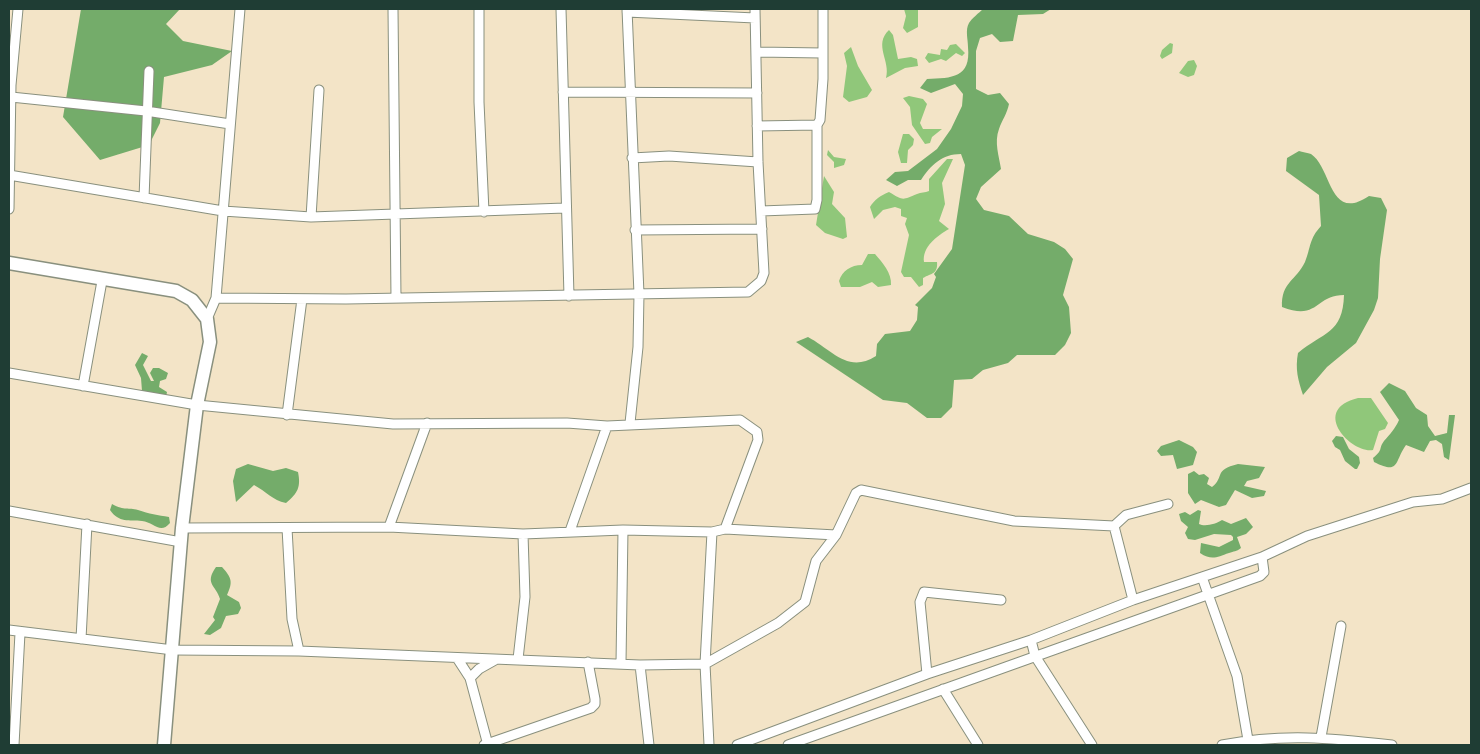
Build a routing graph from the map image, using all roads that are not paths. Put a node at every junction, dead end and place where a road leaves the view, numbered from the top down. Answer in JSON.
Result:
{"nodes":[{"id":1,"x":18,"y":9,"type":"edge"},
{"id":2,"x":240,"y":9,"type":"edge"},
{"id":3,"x":392,"y":9,"type":"edge"},
{"id":4,"x":479,"y":9,"type":"edge"},
{"id":5,"x":561,"y":9,"type":"edge"},
{"id":6,"x":823,"y":9,"type":"edge"},
{"id":7,"x":627,"y":11,"type":"edge"},
{"id":8,"x":755,"y":14,"type":"edge"},
{"id":9,"x":758,"y":52,"type":"junction"},
{"id":10,"x":822,"y":53,"type":"junction"},
{"id":11,"x":149,"y":70,"type":"dead end"},
{"id":12,"x":318,"y":90,"type":"dead end"},
{"id":13,"x":632,"y":91,"type":"junction"},
{"id":14,"x":563,"y":92,"type":"junction"},
{"id":15,"x":757,"y":93,"type":"junction"},
{"id":16,"x":11,"y":97,"type":"junction"},
{"id":17,"x":146,"y":111,"type":"junction"},
{"id":18,"x":230,"y":124,"type":"junction"},
{"id":19,"x":817,"y":125,"type":"junction"},
{"id":20,"x":757,"y":126,"type":"junction"},
{"id":21,"x":632,"y":158,"type":"junction"},
{"id":22,"x":758,"y":162,"type":"junction"},
{"id":23,"x":9,"y":175,"type":"edge"},
{"id":24,"x":144,"y":198,"type":"junction"},
{"id":25,"x":565,"y":208,"type":"junction"},
{"id":26,"x":9,"y":209,"type":"edge"},
{"id":27,"x":761,"y":211,"type":"junction"},
{"id":28,"x":223,"y":212,"type":"junction"},
{"id":29,"x":484,"y":212,"type":"junction"},
{"id":30,"x":396,"y":214,"type":"junction"},
{"id":31,"x":311,"y":217,"type":"junction"},
{"id":32,"x":762,"y":229,"type":"junction"},
{"id":33,"x":635,"y":230,"type":"junction"},
{"id":34,"x":9,"y":263,"type":"edge"},
{"id":35,"x":102,"y":280,"type":"junction"},
{"id":36,"x":639,"y":294,"type":"junction"},
{"id":37,"x":569,"y":296,"type":"junction"},
{"id":38,"x":216,"y":298,"type":"junction"},
{"id":39,"x":396,"y":298,"type":"junction"},
{"id":40,"x":302,"y":299,"type":"junction"},
{"id":41,"x":207,"y":319,"type":"junction"},
{"id":42,"x":9,"y":373,"type":"edge"},
{"id":43,"x":83,"y":386,"type":"junction"},
{"id":44,"x":197,"y":405,"type":"junction"},
{"id":45,"x":287,"y":415,"type":"junction"},
{"id":46,"x":427,"y":423,"type":"junction"},
{"id":47,"x":630,"y":423,"type":"junction"},
{"id":48,"x":607,"y":426,"type":"junction"},
{"id":49,"x":1471,"y":488,"type":"edge"},
{"id":50,"x":1168,"y":504,"type":"dead end"},
{"id":51,"x":9,"y":511,"type":"edge"},
{"id":52,"x":87,"y":524,"type":"junction"},
{"id":53,"x":1114,"y":526,"type":"junction"},
{"id":54,"x":389,"y":527,"type":"junction"},
{"id":55,"x":182,"y":528,"type":"junction"},
{"id":56,"x":286,"y":528,"type":"junction"},
{"id":57,"x":725,"y":529,"type":"junction"},
{"id":58,"x":623,"y":530,"type":"junction"},
{"id":59,"x":570,"y":531,"type":"junction"},
{"id":60,"x":712,"y":532,"type":"junction"},
{"id":61,"x":523,"y":534,"type":"junction"},
{"id":62,"x":836,"y":535,"type":"junction"},
{"id":63,"x":181,"y":542,"type":"junction"},
{"id":64,"x":1262,"y":557,"type":"junction"},
{"id":65,"x":1222,"y":570,"type":"junction"},
{"id":66,"x":1202,"y":577,"type":"junction"},
{"id":67,"x":1227,"y":588,"type":"junction"},
{"id":68,"x":1208,"y":594,"type":"junction"},
{"id":69,"x":1001,"y":600,"type":"dead end"},
{"id":70,"x":1133,"y":600,"type":"junction"},
{"id":71,"x":1341,"y":626,"type":"dead end"},
{"id":72,"x":9,"y":630,"type":"edge"},
{"id":73,"x":20,"y":633,"type":"junction"},
{"id":74,"x":81,"y":639,"type":"junction"},
{"id":75,"x":1031,"y":640,"type":"junction"},
{"id":76,"x":172,"y":650,"type":"junction"},
{"id":77,"x":299,"y":651,"type":"junction"},
{"id":78,"x":1035,"y":656,"type":"junction"},
{"id":79,"x":457,"y":658,"type":"junction"},
{"id":80,"x":977,"y":658,"type":"junction"},
{"id":81,"x":518,"y":659,"type":"junction"},
{"id":82,"x":495,"y":660,"type":"junction"},
{"id":83,"x":588,"y":662,"type":"junction"},
{"id":84,"x":621,"y":663,"type":"junction"},
{"id":85,"x":705,"y":664,"type":"junction"},
{"id":86,"x":640,"y":665,"type":"junction"},
{"id":87,"x":927,"y":674,"type":"junction"},
{"id":88,"x":983,"y":674,"type":"junction"},
{"id":89,"x":470,"y":678,"type":"junction"},
{"id":90,"x":943,"y":689,"type":"junction"},
{"id":91,"x":1321,"y":737,"type":"junction"},
{"id":92,"x":1248,"y":740,"type":"junction"},
{"id":93,"x":14,"y":745,"type":"edge"},
{"id":94,"x":164,"y":745,"type":"edge"},
{"id":95,"x":487,"y":745,"type":"edge"},
{"id":96,"x":649,"y":745,"type":"edge"},
{"id":97,"x":709,"y":745,"type":"edge"},
{"id":98,"x":737,"y":745,"type":"edge"},
{"id":99,"x":788,"y":745,"type":"edge"},
{"id":100,"x":978,"y":745,"type":"edge"},
{"id":101,"x":1092,"y":745,"type":"edge"},
{"id":102,"x":1222,"y":745,"type":"edge"},
{"id":103,"x":1392,"y":745,"type":"edge"}],
"edges":[{"from":1,"to":16,"type":"street"},
{"from":2,"to":18,"type":"street"},
{"from":3,"to":30,"type":"street"},
{"from":4,"to":29,"type":"street"},
{"from":5,"to":14,"type":"street"},
{"from":6,"to":10,"type":"street"},
{"from":7,"to":8,"type":"street"},
{"from":7,"to":13,"type":"street"},
{"from":8,"to":9,"type":"street"},
{"from":9,"to":10,"type":"street"},
{"from":9,"to":15,"type":"street"},
{"from":10,"to":19,"type":"street"},
{"from":11,"to":17,"type":"street"},
{"from":12,"to":31,"type":"street"},
{"from":13,"to":14,"type":"street"},
{"from":13,"to":15,"type":"street"},
{"from":13,"to":21,"type":"street"},
{"from":14,"to":25,"type":"street"},
{"from":15,"to":20,"type":"street"},
{"from":16,"to":17,"type":"street"},
{"from":16,"to":23,"type":"street"},
{"from":17,"to":18,"type":"street"},
{"from":17,"to":24,"type":"street"},
{"from":18,"to":28,"type":"street"},
{"from":19,"to":20,"type":"street"},
{"from":19,"to":27,"type":"street"},
{"from":20,"to":22,"type":"street"},
{"from":21,"to":22,"type":"street"},
{"from":21,"to":33,"type":"street"},
{"from":22,"to":27,"type":"street"},
{"from":23,"to":24,"type":"street"},
{"from":23,"to":26,"type":"street"},
{"from":24,"to":28,"type":"street"},
{"from":25,"to":29,"type":"street"},
{"from":25,"to":37,"type":"street"},
{"from":27,"to":32,"type":"street"},
{"from":28,"to":31,"type":"street"},
{"from":28,"to":38,"type":"street"},
{"from":29,"to":30,"type":"street"},
{"from":30,"to":31,"type":"street"},
{"from":30,"to":39,"type":"street"},
{"from":32,"to":33,"type":"street"},
{"from":32,"to":36,"type":"street"},
{"from":33,"to":36,"type":"street"},
{"from":34,"to":35,"type":"street"},
{"from":35,"to":41,"type":"street"},
{"from":35,"to":43,"type":"street"},
{"from":36,"to":37,"type":"street"},
{"from":36,"to":47,"type":"street"},
{"from":37,"to":39,"type":"street"},
{"from":38,"to":40,"type":"street"},
{"from":38,"to":41,"type":"street"},
{"from":39,"to":40,"type":"street"},
{"from":40,"to":45,"type":"street"},
{"from":41,"to":44,"type":"street"},
{"from":42,"to":43,"type":"street"},
{"from":43,"to":44,"type":"street"},
{"from":44,"to":45,"type":"street"},
{"from":44,"to":55,"type":"street"},
{"from":45,"to":46,"type":"street"},
{"from":46,"to":48,"type":"street"},
{"from":46,"to":54,"type":"street"},
{"from":47,"to":48,"type":"street"},
{"from":47,"to":57,"type":"street"},
{"from":48,"to":59,"type":"street"},
{"from":49,"to":64,"type":"street"},
{"from":50,"to":53,"type":"street"},
{"from":51,"to":52,"type":"street"},
{"from":52,"to":63,"type":"street"},
{"from":52,"to":74,"type":"street"},
{"from":53,"to":62,"type":"street"},
{"from":53,"to":70,"type":"street"},
{"from":54,"to":56,"type":"street"},
{"from":54,"to":61,"type":"street"},
{"from":55,"to":56,"type":"street"},
{"from":55,"to":63,"type":"street"},
{"from":56,"to":77,"type":"street"},
{"from":57,"to":60,"type":"street"},
{"from":57,"to":62,"type":"street"},
{"from":58,"to":59,"type":"street"},
{"from":58,"to":60,"type":"street"},
{"from":58,"to":84,"type":"street"},
{"from":59,"to":61,"type":"street"},
{"from":60,"to":85,"type":"street"},
{"from":61,"to":81,"type":"street"},
{"from":62,"to":85,"type":"street"},
{"from":63,"to":76,"type":"street"},
{"from":64,"to":65,"type":"street"},
{"from":64,"to":67,"type":"street"},
{"from":65,"to":66,"type":"street"},
{"from":65,"to":67,"type":"street"},
{"from":66,"to":68,"type":"street"},
{"from":66,"to":70,"type":"street"},
{"from":67,"to":68,"type":"street"},
{"from":68,"to":78,"type":"street"},
{"from":68,"to":92,"type":"street"},
{"from":69,"to":87,"type":"street"},
{"from":70,"to":75,"type":"street"},
{"from":71,"to":91,"type":"street"},
{"from":72,"to":73,"type":"street"},
{"from":73,"to":74,"type":"street"},
{"from":73,"to":93,"type":"street"},
{"from":74,"to":76,"type":"street"},
{"from":75,"to":78,"type":"street"},
{"from":75,"to":80,"type":"street"},
{"from":76,"to":77,"type":"street"},
{"from":76,"to":94,"type":"street"},
{"from":77,"to":79,"type":"street"},
{"from":78,"to":88,"type":"street"},
{"from":78,"to":101,"type":"street"},
{"from":79,"to":82,"type":"street"},
{"from":79,"to":89,"type":"street"},
{"from":80,"to":87,"type":"street"},
{"from":80,"to":88,"type":"street"},
{"from":81,"to":82,"type":"street"},
{"from":81,"to":83,"type":"street"},
{"from":82,"to":89,"type":"street"},
{"from":83,"to":84,"type":"street"},
{"from":83,"to":95,"type":"street"},
{"from":84,"to":86,"type":"street"},
{"from":85,"to":86,"type":"street"},
{"from":85,"to":97,"type":"street"},
{"from":86,"to":96,"type":"street"},
{"from":87,"to":98,"type":"street"},
{"from":88,"to":90,"type":"street"},
{"from":89,"to":95,"type":"street"},
{"from":90,"to":99,"type":"street"},
{"from":90,"to":100,"type":"street"},
{"from":91,"to":92,"type":"street"},
{"from":91,"to":103,"type":"street"},
{"from":92,"to":102,"type":"street"}]}
